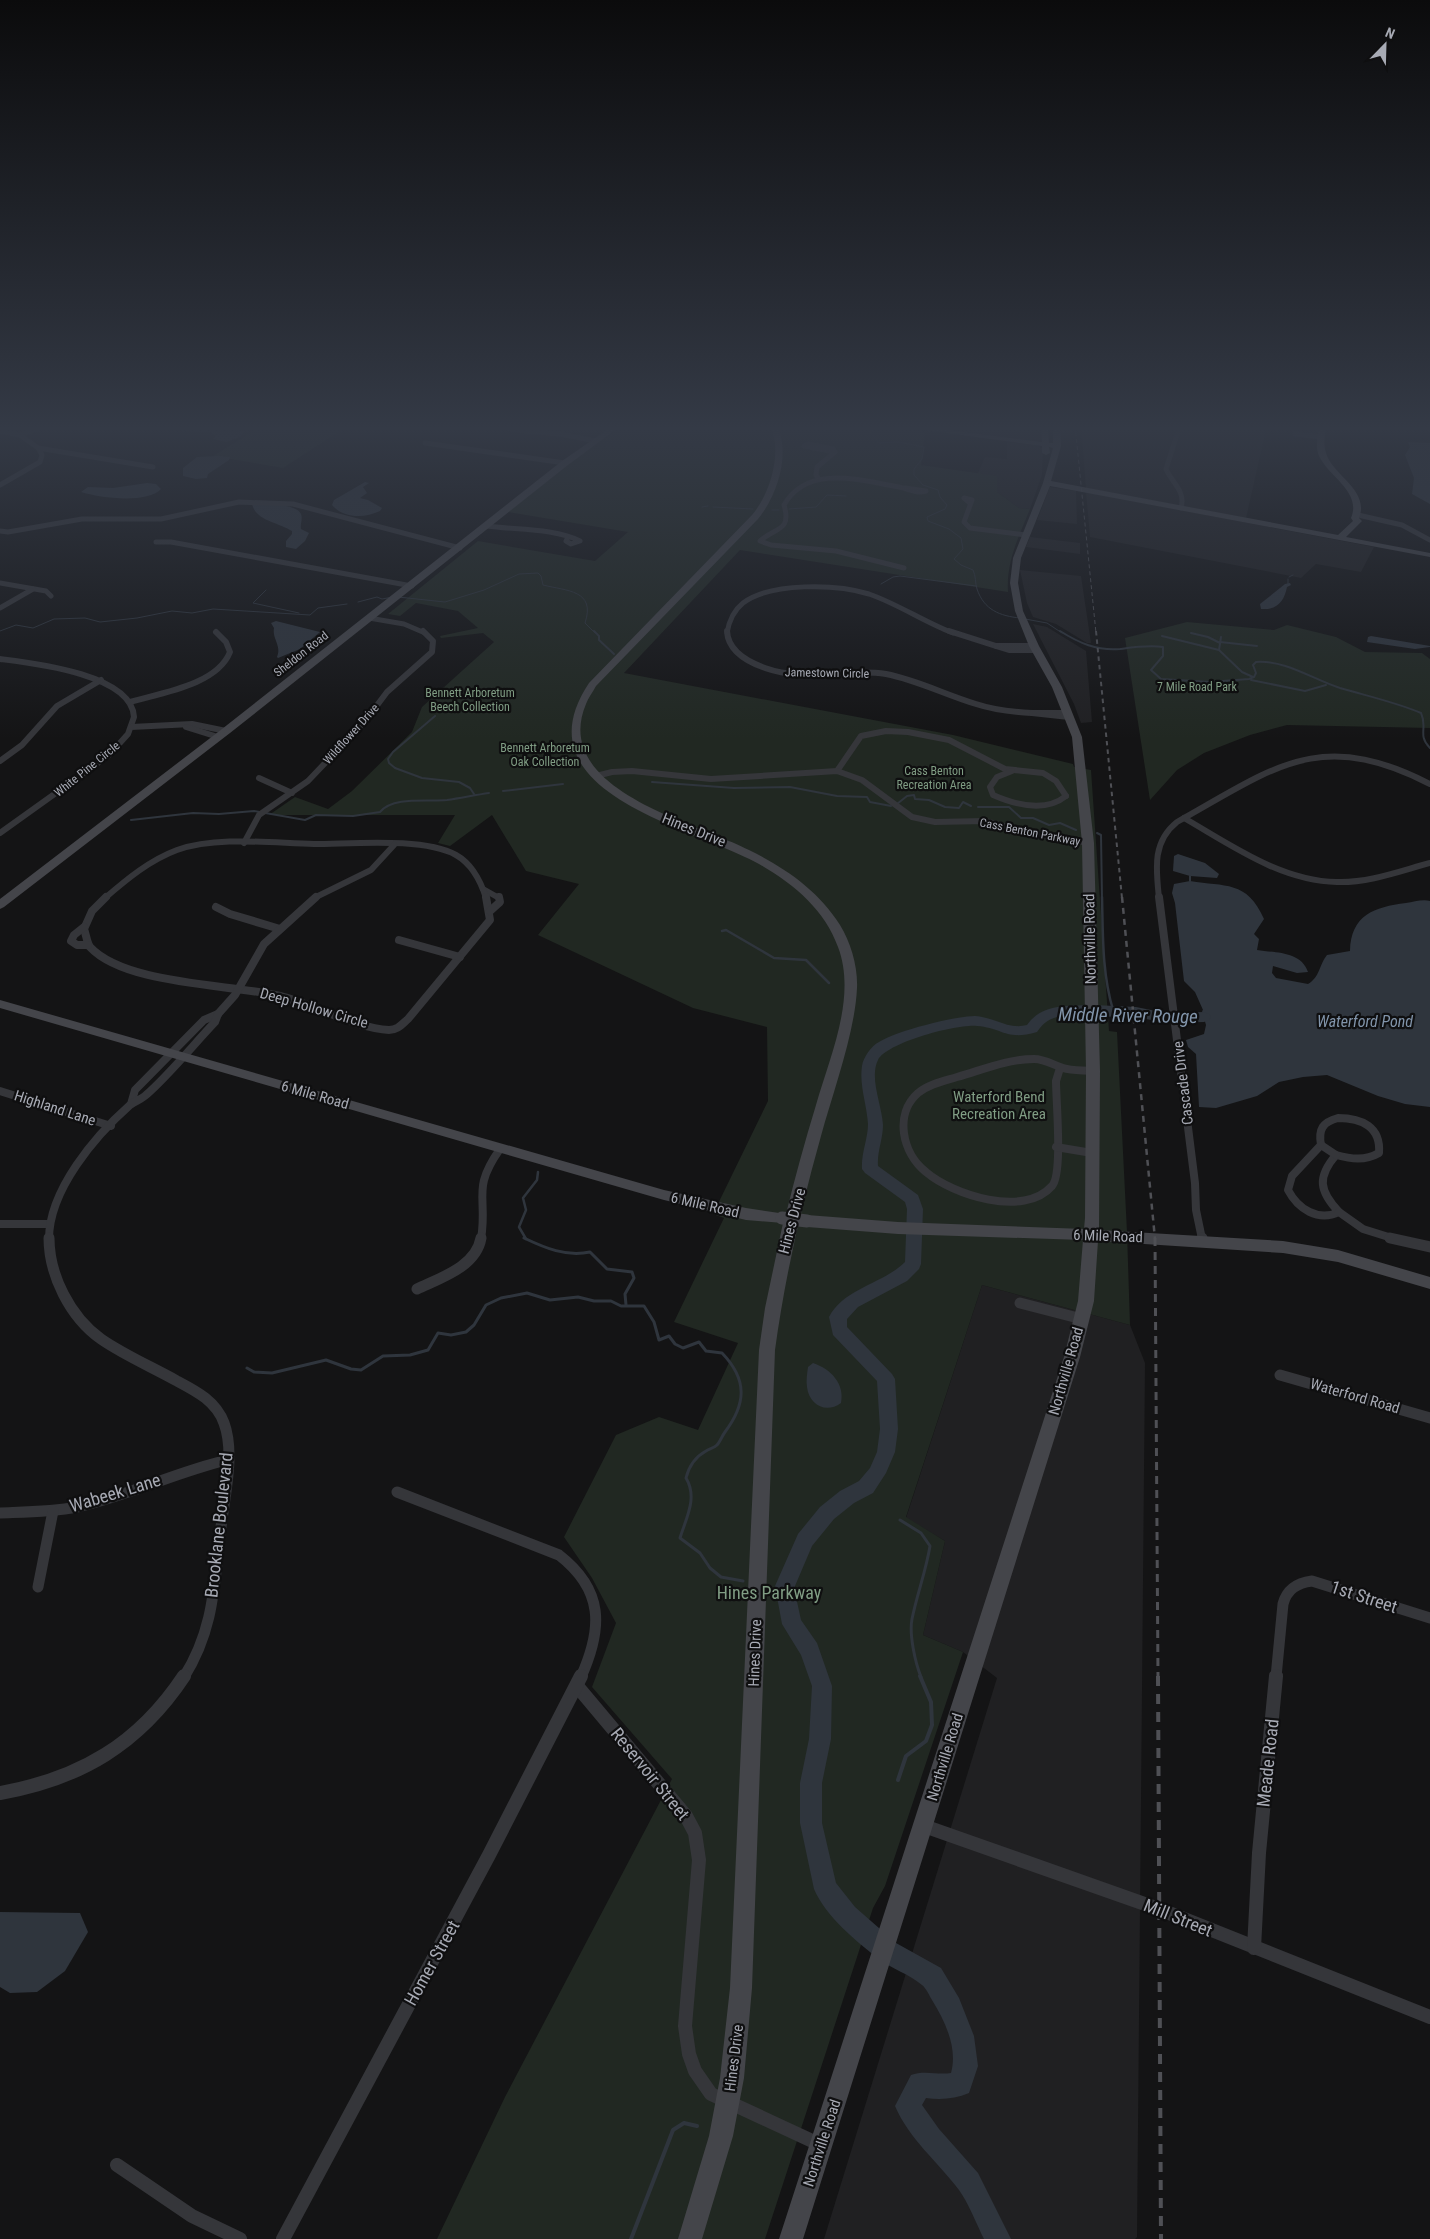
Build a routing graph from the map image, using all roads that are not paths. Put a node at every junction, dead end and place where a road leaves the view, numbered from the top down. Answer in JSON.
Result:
{"nodes":[{"id":1,"x":390,"y":529,"type":"edge"},
{"id":2,"x":482,"y":529,"type":"edge"},
{"id":3,"x":512,"y":529,"type":"edge"},
{"id":4,"x":743,"y":529,"type":"edge"},
{"id":5,"x":778,"y":529,"type":"edge"},
{"id":6,"x":982,"y":529,"type":"edge"},
{"id":7,"x":1028,"y":529,"type":"edge"},
{"id":8,"x":1296,"y":529,"type":"edge"},
{"id":9,"x":1338,"y":529,"type":"edge"},
{"id":10,"x":1349,"y":529,"type":"edge"},
{"id":11,"x":1410,"y":529,"type":"edge"},
{"id":12,"x":1026,"y":535,"type":"junction"},
{"id":13,"x":1331,"y":536,"type":"junction"},
{"id":14,"x":568,"y":537,"type":"dead end"},
{"id":15,"x":1340,"y":538,"type":"junction"},
{"id":16,"x":1429,"y":540,"type":"edge"},
{"id":17,"x":156,"y":542,"type":"dead end"},
{"id":18,"x":460,"y":548,"type":"junction"},
{"id":19,"x":1430,"y":554,"type":"edge"},
{"id":20,"x":885,"y":559,"type":"dead end"},
{"id":21,"x":880,"y":563,"type":"junction"},
{"id":22,"x":904,"y":568,"type":"dead end"},
{"id":23,"x":0,"y":582,"type":"edge"},
{"id":24,"x":412,"y":586,"type":"junction"},
{"id":25,"x":33,"y":589,"type":"junction"},
{"id":26,"x":51,"y":596,"type":"dead end"},
{"id":27,"x":0,"y":608,"type":"edge"},
{"id":28,"x":372,"y":616,"type":"junction"},
{"id":29,"x":216,"y":632,"type":"dead end"},
{"id":30,"x":1035,"y":648,"type":"junction"},
{"id":31,"x":3,"y":659,"type":"edge"},
{"id":32,"x":0,"y":665,"type":"edge"},
{"id":33,"x":101,"y":680,"type":"junction"},
{"id":34,"x":130,"y":702,"type":"junction"},
{"id":35,"x":1068,"y":715,"type":"junction"},
{"id":36,"x":131,"y":727,"type":"junction"},
{"id":37,"x":222,"y":734,"type":"junction"},
{"id":38,"x":854,"y":744,"type":"joint"},
{"id":39,"x":0,"y":761,"type":"edge"},
{"id":40,"x":1013,"y":770,"type":"junction"},
{"id":41,"x":837,"y":771,"type":"junction"},
{"id":42,"x":596,"y":776,"type":"junction"},
{"id":43,"x":259,"y":778,"type":"dead end"},
{"id":44,"x":1430,"y":784,"type":"edge"},
{"id":45,"x":292,"y":793,"type":"junction"},
{"id":46,"x":1066,"y":796,"type":"junction"},
{"id":47,"x":1084,"y":798,"type":"junction"},
{"id":48,"x":1184,"y":818,"type":"junction"},
{"id":49,"x":0,"y":833,"type":"edge"},
{"id":50,"x":244,"y":843,"type":"junction"},
{"id":51,"x":1088,"y":843,"type":"junction"},
{"id":52,"x":394,"y":845,"type":"junction"},
{"id":53,"x":1430,"y":863,"type":"edge"},
{"id":54,"x":483,"y":889,"type":"junction"},
{"id":55,"x":0,"y":905,"type":"edge"},
{"id":56,"x":216,"y":907,"type":"dead end"},
{"id":57,"x":490,"y":911,"type":"junction"},
{"id":58,"x":84,"y":927,"type":"junction"},
{"id":59,"x":280,"y":929,"type":"junction"},
{"id":60,"x":399,"y":940,"type":"dead end"},
{"id":61,"x":88,"y":945,"type":"junction"},
{"id":62,"x":460,"y":957,"type":"junction"},
{"id":63,"x":238,"y":989,"type":"junction"},
{"id":64,"x":0,"y":1004,"type":"edge"},
{"id":65,"x":176,"y":1055,"type":"junction"},
{"id":66,"x":1060,"y":1068,"type":"junction"},
{"id":67,"x":1092,"y":1071,"type":"junction"},
{"id":68,"x":0,"y":1091,"type":"edge"},
{"id":69,"x":111,"y":1126,"type":"junction"},
{"id":70,"x":1321,"y":1145,"type":"junction"},
{"id":71,"x":1056,"y":1147,"type":"junction"},
{"id":72,"x":500,"y":1149,"type":"junction"},
{"id":73,"x":1092,"y":1153,"type":"junction"},
{"id":74,"x":1336,"y":1155,"type":"junction"},
{"id":75,"x":1340,"y":1212,"type":"junction"},
{"id":76,"x":0,"y":1224,"type":"edge"},
{"id":77,"x":49,"y":1224,"type":"junction"},
{"id":78,"x":1090,"y":1235,"type":"junction"},
{"id":79,"x":1202,"y":1240,"type":"junction"},
{"id":80,"x":1430,"y":1247,"type":"edge"},
{"id":81,"x":1430,"y":1283,"type":"edge"},
{"id":82,"x":417,"y":1289,"type":"dead end"},
{"id":83,"x":1020,"y":1303,"type":"dead end"},
{"id":84,"x":1082,"y":1318,"type":"junction"},
{"id":85,"x":1280,"y":1376,"type":"dead end"},
{"id":86,"x":1430,"y":1418,"type":"edge"},
{"id":87,"x":227,"y":1460,"type":"junction"},
{"id":88,"x":397,"y":1492,"type":"dead end"},
{"id":89,"x":53,"y":1511,"type":"junction"},
{"id":90,"x":0,"y":1513,"type":"edge"},
{"id":91,"x":1297,"y":1584,"type":"joint"},
{"id":92,"x":38,"y":1587,"type":"dead end"},
{"id":93,"x":1430,"y":1618,"type":"edge"},
{"id":94,"x":577,"y":1686,"type":"junction"},
{"id":95,"x":0,"y":1793,"type":"edge"},
{"id":96,"x":924,"y":1826,"type":"junction"},
{"id":97,"x":1254,"y":1948,"type":"junction"},
{"id":98,"x":1430,"y":2017,"type":"edge"},
{"id":99,"x":728,"y":2101,"type":"junction"},
{"id":100,"x":821,"y":2145,"type":"junction"},
{"id":101,"x":117,"y":2165,"type":"dead end"},
{"id":102,"x":240,"y":2239,"type":"edge"},
{"id":103,"x":283,"y":2239,"type":"edge"},
{"id":104,"x":690,"y":2239,"type":"edge"},
{"id":105,"x":791,"y":2239,"type":"edge"}],
"edges":[{"from":1,"to":18,"type":"street"},
{"from":2,"to":18,"type":"street","name":"Sheldon Road"},
{"from":3,"to":14,"type":"street"},
{"from":4,"to":42,"type":"street","name":"Hines Drive"},
{"from":5,"to":21,"type":"street"},
{"from":6,"to":12,"type":"street"},
{"from":7,"to":12,"type":"street","name":"Northville Road"},
{"from":8,"to":13,"type":"street"},
{"from":9,"to":13,"type":"street"},
{"from":10,"to":15,"type":"street"},
{"from":11,"to":16,"type":"street"},
{"from":12,"to":30,"type":"street","name":"Northville Road"},
{"from":13,"to":15,"type":"street"},
{"from":15,"to":19,"type":"street"},
{"from":17,"to":24,"type":"street"},
{"from":18,"to":24,"type":"street","name":"Sheldon Road"},
{"from":20,"to":21,"type":"street"},
{"from":21,"to":22,"type":"street"},
{"from":23,"to":25,"type":"street"},
{"from":24,"to":28,"type":"street","name":"Sheldon Road"},
{"from":25,"to":26,"type":"street"},
{"from":25,"to":27,"type":"street"},
{"from":28,"to":37,"type":"street","name":"Sheldon Road"},
{"from":28,"to":45,"type":"street","name":"Wildflower Drive"},
{"from":29,"to":34,"type":"street"},
{"from":30,"to":35,"type":"street","name":"Northville Road"},
{"from":30,"to":35,"type":"street","name":"Jamestown Circle"},
{"from":31,"to":32,"type":"street"},
{"from":31,"to":33,"type":"street"},
{"from":33,"to":34,"type":"street"},
{"from":33,"to":39,"type":"street"},
{"from":34,"to":36,"type":"street","name":"White Pine Circle"},
{"from":35,"to":47,"type":"street","name":"Northville Road"},
{"from":36,"to":37,"type":"street"},
{"from":36,"to":49,"type":"street","name":"White Pine Circle"},
{"from":37,"to":55,"type":"street","name":"Sheldon Road"},
{"from":38,"to":40,"type":"street"},
{"from":38,"to":41,"type":"street"},
{"from":40,"to":46,"type":"street"},
{"from":40,"to":46,"type":"street"},
{"from":41,"to":42,"type":"street","name":"Cass Benton Parkway"},
{"from":41,"to":51,"type":"street","name":"Cass Benton Parkway"},
{"from":42,"to":99,"type":"street","name":"Hines Drive"},
{"from":43,"to":45,"type":"street"},
{"from":44,"to":48,"type":"street","name":"Cascade Drive"},
{"from":45,"to":50,"type":"street","name":"Wildflower Drive"},
{"from":46,"to":47,"type":"street"},
{"from":47,"to":51,"type":"street","name":"Northville Road"},
{"from":48,"to":53,"type":"street"},
{"from":48,"to":79,"type":"street","name":"Cascade Drive"},
{"from":50,"to":52,"type":"street","name":"Deep Hollow Circle"},
{"from":50,"to":58,"type":"street","name":"Deep Hollow Circle"},
{"from":51,"to":67,"type":"street","name":"Northville Road"},
{"from":52,"to":54,"type":"street","name":"Deep Hollow Circle"},
{"from":52,"to":59,"type":"street","name":"Brooklane Boulevard"},
{"from":54,"to":57,"type":"street","name":"Deep Hollow Circle"},
{"from":54,"to":57,"type":"street","name":"Deep Hollow Circle"},
{"from":56,"to":59,"type":"street"},
{"from":57,"to":62,"type":"street","name":"Deep Hollow Circle"},
{"from":58,"to":61,"type":"street"},
{"from":58,"to":61,"type":"street","name":"Deep Hollow Circle"},
{"from":59,"to":63,"type":"street","name":"Brooklane Boulevard"},
{"from":60,"to":62,"type":"street"},
{"from":61,"to":63,"type":"street","name":"Deep Hollow Circle"},
{"from":62,"to":63,"type":"street","name":"Deep Hollow Circle"},
{"from":63,"to":65,"type":"street","name":"Brooklane Boulevard"},
{"from":64,"to":65,"type":"street","name":"6 Mile Road"},
{"from":65,"to":69,"type":"street","name":"Brooklane Boulevard"},
{"from":65,"to":72,"type":"street","name":"6 Mile Road"},
{"from":66,"to":67,"type":"street"},
{"from":66,"to":71,"type":"street"},
{"from":66,"to":71,"type":"street"},
{"from":67,"to":73,"type":"street","name":"Northville Road"},
{"from":68,"to":69,"type":"street","name":"Highland Lane"},
{"from":69,"to":77,"type":"street","name":"Brooklane Boulevard"},
{"from":70,"to":74,"type":"street"},
{"from":70,"to":74,"type":"street"},
{"from":70,"to":75,"type":"street"},
{"from":71,"to":73,"type":"street"},
{"from":72,"to":78,"type":"street","name":"6 Mile Road","bridge":true},
{"from":72,"to":82,"type":"street"},
{"from":73,"to":78,"type":"street","name":"Northville Road"},
{"from":74,"to":75,"type":"street"},
{"from":75,"to":80,"type":"street"},
{"from":76,"to":77,"type":"street"},
{"from":77,"to":87,"type":"street","name":"Brooklane Boulevard"},
{"from":78,"to":79,"type":"street","name":"6 Mile Road"},
{"from":78,"to":84,"type":"street","name":"Northville Road"},
{"from":79,"to":81,"type":"street","name":"6 Mile Road"},
{"from":83,"to":84,"type":"street"},
{"from":84,"to":96,"type":"street","name":"Northville Road"},
{"from":85,"to":86,"type":"street","name":"Waterford Road"},
{"from":87,"to":89,"type":"street","name":"Wabeek Lane"},
{"from":87,"to":95,"type":"street","name":"Brooklane Boulevard"},
{"from":88,"to":94,"type":"street"},
{"from":89,"to":90,"type":"street","name":"Wabeek Lane"},
{"from":89,"to":92,"type":"street"},
{"from":91,"to":93,"type":"street","name":"1st Street"},
{"from":91,"to":97,"type":"street","name":"Meade Road"},
{"from":94,"to":99,"type":"street","name":"Reservoir Street"},
{"from":94,"to":103,"type":"street","name":"Homer Street"},
{"from":96,"to":97,"type":"street","name":"Mill Street"},
{"from":96,"to":100,"type":"street","name":"Northville Road"},
{"from":97,"to":98,"type":"street","name":"Mill Street"},
{"from":99,"to":100,"type":"street","name":"Reservoir Street"},
{"from":99,"to":104,"type":"street","name":"Hines Drive"},
{"from":100,"to":105,"type":"street","name":"Northville Road"},
{"from":101,"to":102,"type":"street"}]}
